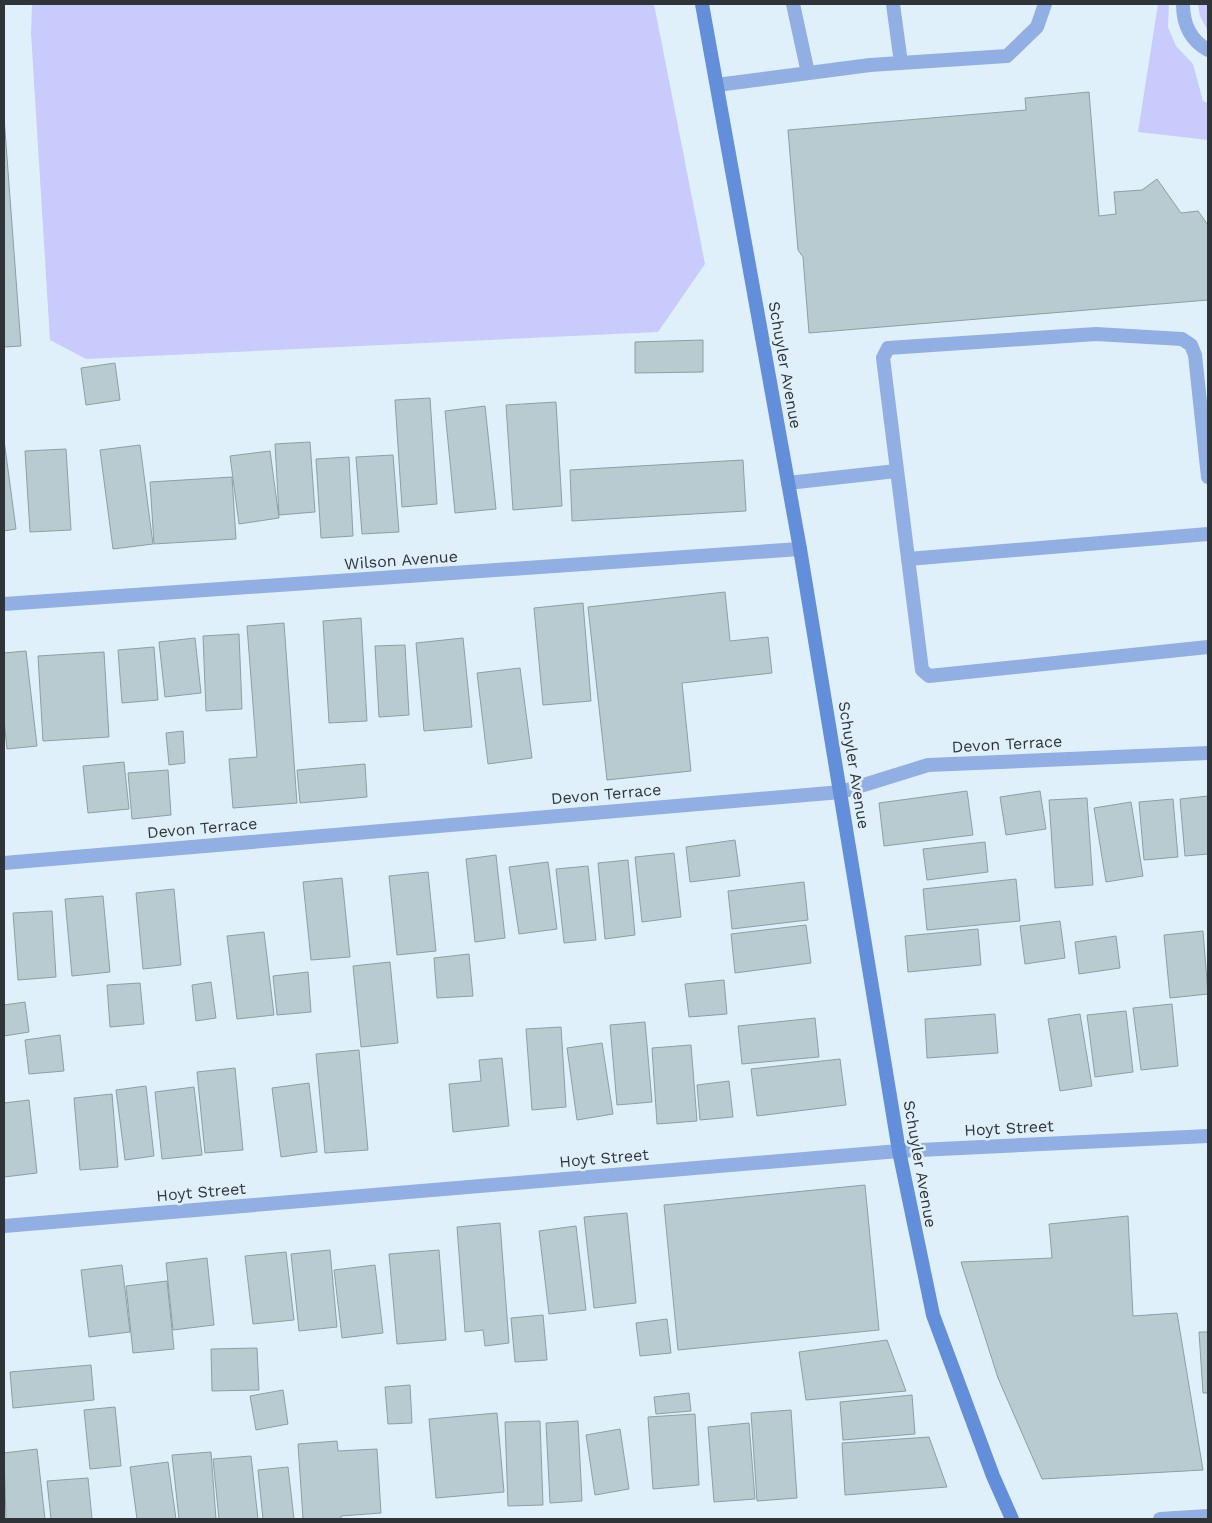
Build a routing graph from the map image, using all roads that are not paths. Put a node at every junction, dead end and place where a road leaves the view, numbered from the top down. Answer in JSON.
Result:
{"nodes":[{"id":1,"x":702,"y":4,"type":"edge"},
{"id":2,"x":793,"y":4,"type":"edge"},
{"id":3,"x":893,"y":4,"type":"edge"},
{"id":4,"x":1045,"y":4,"type":"edge"},
{"id":5,"x":1183,"y":4,"type":"edge"},
{"id":6,"x":1208,"y":50,"type":"edge"},
{"id":7,"x":901,"y":63,"type":"junction"},
{"id":8,"x":808,"y":73,"type":"junction"},
{"id":9,"x":717,"y":85,"type":"junction"},
{"id":10,"x":896,"y":471,"type":"junction"},
{"id":11,"x":1208,"y":477,"type":"edge"},
{"id":12,"x":788,"y":484,"type":"junction"},
{"id":13,"x":1208,"y":534,"type":"edge"},
{"id":14,"x":800,"y":549,"type":"junction"},
{"id":15,"x":908,"y":559,"type":"junction"},
{"id":16,"x":4,"y":604,"type":"edge"},
{"id":17,"x":1208,"y":647,"type":"edge"},
{"id":18,"x":1208,"y":753,"type":"edge"},
{"id":19,"x":841,"y":792,"type":"junction"},
{"id":20,"x":4,"y":863,"type":"edge"},
{"id":21,"x":1208,"y":1136,"type":"edge"},
{"id":22,"x":899,"y":1151,"type":"junction"},
{"id":23,"x":4,"y":1226,"type":"edge"},
{"id":24,"x":1208,"y":1516,"type":"edge"},
{"id":25,"x":1012,"y":1519,"type":"edge"},
{"id":26,"x":1160,"y":1519,"type":"edge"}],
"edges":[{"from":1,"to":9,"type":"main road","name":"Schuyler Avenue"},
{"from":2,"to":8,"type":"street"},
{"from":3,"to":7,"type":"street"},
{"from":4,"to":7,"type":"street"},
{"from":5,"to":6,"type":"street"},
{"from":7,"to":8,"type":"street"},
{"from":8,"to":9,"type":"street"},
{"from":9,"to":12,"type":"main road","name":"Schuyler Avenue"},
{"from":10,"to":11,"type":"street"},
{"from":10,"to":12,"type":"street"},
{"from":10,"to":15,"type":"street"},
{"from":12,"to":14,"type":"main road","name":"Schuyler Avenue"},
{"from":13,"to":15,"type":"street"},
{"from":14,"to":16,"type":"street","name":"Wilson Avenue"},
{"from":14,"to":19,"type":"main road","name":"Schuyler Avenue"},
{"from":15,"to":17,"type":"street"},
{"from":18,"to":19,"type":"street","name":"Devon Terrace"},
{"from":19,"to":20,"type":"street","name":"Devon Terrace"},
{"from":19,"to":22,"type":"main road","name":"Schuyler Avenue"},
{"from":21,"to":22,"type":"street","name":"Hoyt Street"},
{"from":22,"to":23,"type":"street","name":"Hoyt Street"},
{"from":22,"to":25,"type":"main road","name":"Schuyler Avenue"},
{"from":24,"to":26,"type":"street"}]}
